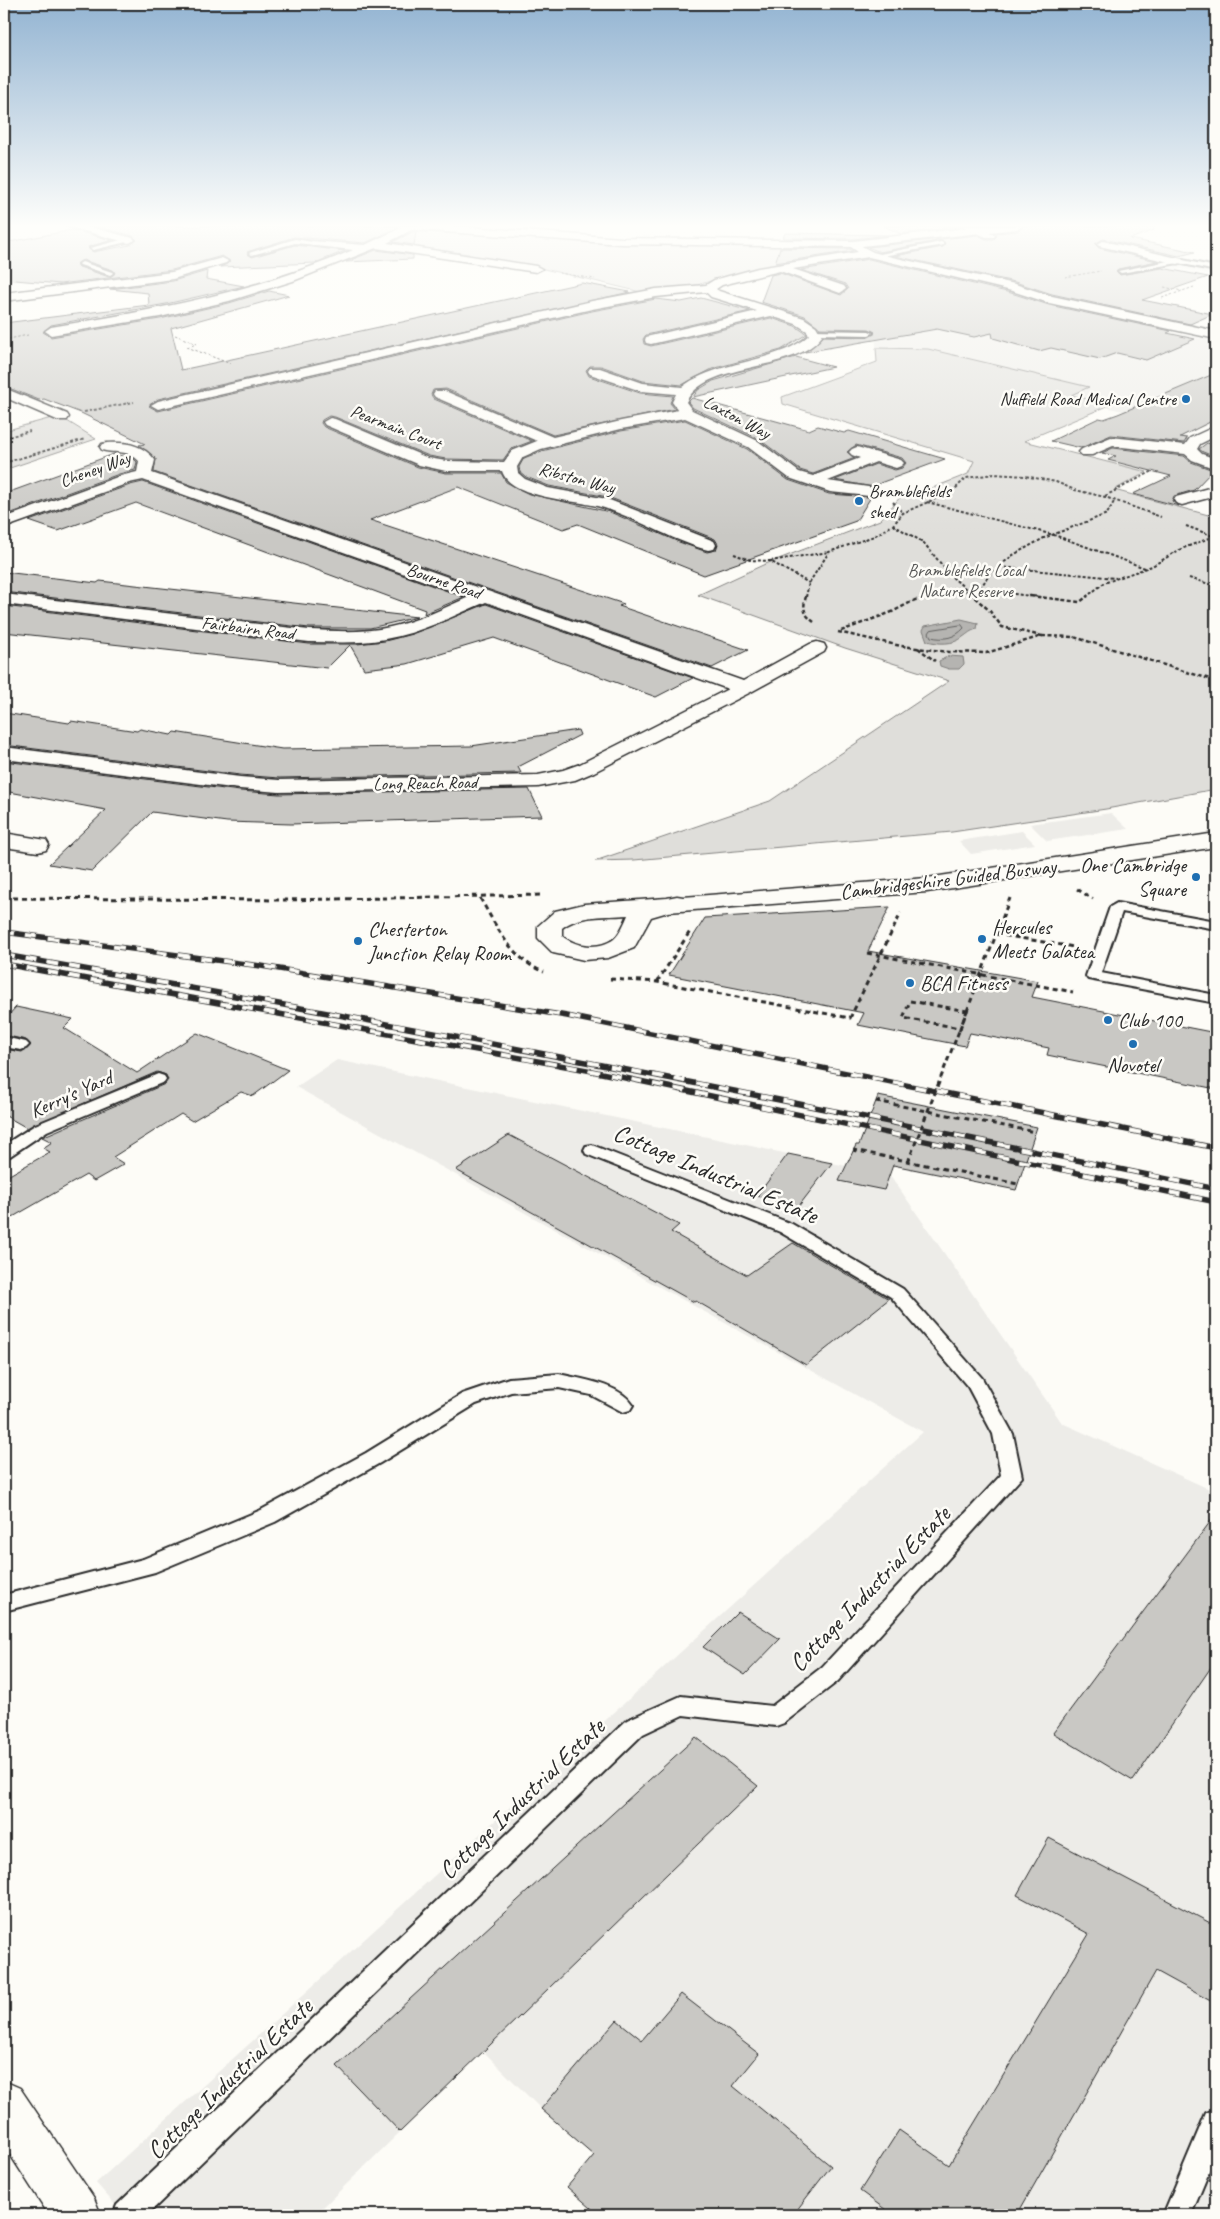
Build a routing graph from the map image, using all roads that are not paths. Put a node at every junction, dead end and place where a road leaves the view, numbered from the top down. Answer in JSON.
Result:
{"nodes":[{"id":1,"x":60,"y":330,"type":"edge"},
{"id":2,"x":485,"y":330,"type":"edge"},
{"id":3,"x":695,"y":330,"type":"edge"},
{"id":4,"x":812,"y":330,"type":"edge"},
{"id":5,"x":1191,"y":330,"type":"edge"},
{"id":6,"x":51,"y":331,"type":"dead end"},
{"id":7,"x":815,"y":332,"type":"junction"},
{"id":8,"x":869,"y":333,"type":"dead end"},
{"id":9,"x":1216,"y":335,"type":"edge"},
{"id":10,"x":651,"y":340,"type":"dead end"},
{"id":11,"x":595,"y":371,"type":"dead end"},
{"id":12,"x":685,"y":391,"type":"junction"},
{"id":13,"x":4,"y":392,"type":"edge"},
{"id":14,"x":440,"y":394,"type":"dead end"},
{"id":15,"x":158,"y":405,"type":"road end"},
{"id":16,"x":687,"y":413,"type":"junction"},
{"id":17,"x":62,"y":417,"type":"road end"},
{"id":18,"x":330,"y":422,"type":"dead end"},
{"id":19,"x":1216,"y":430,"type":"edge"},
{"id":20,"x":1131,"y":432,"type":"dead end"},
{"id":21,"x":1111,"y":441,"type":"junction"},
{"id":22,"x":551,"y":442,"type":"junction"},
{"id":23,"x":107,"y":447,"type":"dead end"},
{"id":24,"x":857,"y":452,"type":"dead end"},
{"id":25,"x":1087,"y":452,"type":"dead end"},
{"id":26,"x":1193,"y":454,"type":"junction"},
{"id":27,"x":875,"y":457,"type":"junction"},
{"id":28,"x":896,"y":463,"type":"dead end"},
{"id":29,"x":1216,"y":464,"type":"edge"},
{"id":30,"x":509,"y":467,"type":"junction"},
{"id":31,"x":144,"y":475,"type":"junction"},
{"id":32,"x":813,"y":482,"type":"junction"},
{"id":33,"x":869,"y":491,"type":"dead end"},
{"id":34,"x":1216,"y":491,"type":"edge"},
{"id":35,"x":1182,"y":500,"type":"dead end"},
{"id":36,"x":4,"y":523,"type":"edge"},
{"id":37,"x":708,"y":545,"type":"road end"},
{"id":38,"x":486,"y":596,"type":"junction"},
{"id":39,"x":4,"y":599,"type":"edge"},
{"id":40,"x":820,"y":640,"type":"road end"},
{"id":41,"x":744,"y":688,"type":"junction"},
{"id":42,"x":4,"y":753,"type":"edge"},
{"id":43,"x":4,"y":840,"type":"edge"},
{"id":44,"x":1216,"y":840,"type":"edge"},
{"id":45,"x":38,"y":845,"type":"dead end"},
{"id":46,"x":677,"y":904,"type":"junction"},
{"id":47,"x":584,"y":911,"type":"junction"},
{"id":48,"x":1216,"y":925,"type":"edge"},
{"id":49,"x":632,"y":931,"type":"junction"},
{"id":50,"x":1216,"y":999,"type":"edge"},
{"id":51,"x":4,"y":1042,"type":"edge"},
{"id":52,"x":21,"y":1044,"type":"dead end"},
{"id":53,"x":158,"y":1079,"type":"dead end"},
{"id":54,"x":592,"y":1150,"type":"dead end"},
{"id":55,"x":4,"y":1152,"type":"edge"},
{"id":56,"x":623,"y":1405,"type":"dead end"},
{"id":57,"x":4,"y":1602,"type":"edge"},
{"id":58,"x":4,"y":2104,"type":"edge"},
{"id":59,"x":1216,"y":2124,"type":"edge"},
{"id":60,"x":77,"y":2215,"type":"edge"},
{"id":61,"x":127,"y":2215,"type":"edge"},
{"id":62,"x":1177,"y":2215,"type":"edge"}],
"edges":[{"from":1,"to":6,"type":"street"},
{"from":2,"to":15,"type":"street"},
{"from":3,"to":10,"type":"street"},
{"from":4,"to":7,"type":"street"},
{"from":5,"to":9,"type":"street"},
{"from":7,"to":8,"type":"lane"},
{"from":7,"to":12,"type":"street","name":"Laxton Way"},
{"from":11,"to":12,"type":"street"},
{"from":12,"to":16,"type":"street","name":"Laxton Way"},
{"from":13,"to":17,"type":"street"},
{"from":14,"to":22,"type":"street"},
{"from":16,"to":22,"type":"street","name":"Ribston Way"},
{"from":16,"to":32,"type":"street","name":"Laxton Way"},
{"from":18,"to":30,"type":"street","name":"Pearmain Court"},
{"from":19,"to":26,"type":"street"},
{"from":20,"to":21,"type":"street"},
{"from":21,"to":25,"type":"street"},
{"from":21,"to":26,"type":"street"},
{"from":22,"to":30,"type":"street","name":"Ribston Way"},
{"from":23,"to":31,"type":"street","name":"Cheney Way"},
{"from":24,"to":27,"type":"street"},
{"from":26,"to":29,"type":"street"},
{"from":27,"to":28,"type":"street"},
{"from":27,"to":32,"type":"street"},
{"from":30,"to":37,"type":"street","name":"Ribston Way"},
{"from":31,"to":36,"type":"street","name":"Cheney Way"},
{"from":31,"to":38,"type":"street","name":"Bourne Road"},
{"from":32,"to":33,"type":"street","name":"Laxton Way"},
{"from":34,"to":35,"type":"street"},
{"from":38,"to":39,"type":"street","name":"Fairbairn Road"},
{"from":38,"to":41,"type":"street","name":"Bourne Road"},
{"from":40,"to":41,"type":"street","name":"Long Reach Road"},
{"from":41,"to":42,"type":"street","name":"Long Reach Road"},
{"from":43,"to":45,"type":"street"},
{"from":44,"to":46,"type":"street","name":"Cambridgeshire Guided Busway"},
{"from":46,"to":47,"type":"street","name":"Cambridgeshire Guided Busway"},
{"from":46,"to":49,"type":"street","name":"Cambridgeshire Guided Busway"},
{"from":47,"to":49,"type":"street","name":"Cambridgeshire Guided Busway"},
{"from":47,"to":49,"type":"street","name":"Cambridgeshire Guided Busway"},
{"from":48,"to":50,"type":"lane"},
{"from":51,"to":52,"type":"lane"},
{"from":53,"to":55,"type":"lane","name":"Kerry's Yard"},
{"from":54,"to":61,"type":"lane","name":"Cottage Industrial Estate"},
{"from":56,"to":57,"type":"lane"},
{"from":58,"to":60,"type":"street"},
{"from":59,"to":62,"type":"lane"}]}
